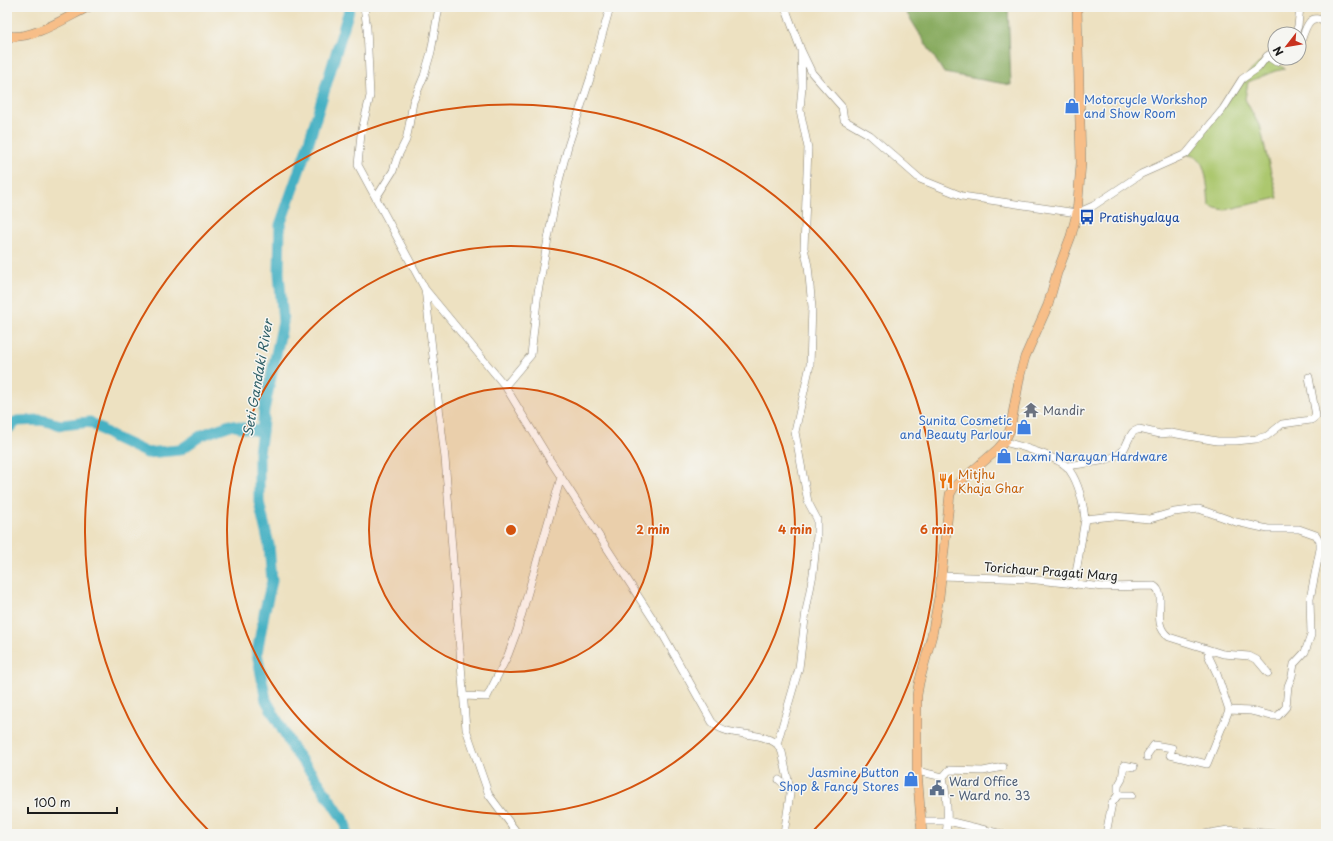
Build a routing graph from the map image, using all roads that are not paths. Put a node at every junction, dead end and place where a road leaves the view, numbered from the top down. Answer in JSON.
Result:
{"nodes":[{"id":1,"x":88,"y":7,"type":"edge"},
{"id":2,"x":364,"y":7,"type":"edge"},
{"id":3,"x":439,"y":7,"type":"edge"},
{"id":4,"x":610,"y":7,"type":"edge"},
{"id":5,"x":785,"y":7,"type":"edge"},
{"id":6,"x":1076,"y":7,"type":"edge"},
{"id":7,"x":1300,"y":7,"type":"edge"},
{"id":8,"x":1326,"y":24,"type":"edge"},
{"id":9,"x":1298,"y":26,"type":"edge"},
{"id":10,"x":1306,"y":26,"type":"edge"},
{"id":11,"x":7,"y":36,"type":"edge"},
{"id":12,"x":801,"y":50,"type":"junction"},
{"id":13,"x":1267,"y":56,"type":"edge"},
{"id":14,"x":376,"y":198,"type":"junction"},
{"id":15,"x":1077,"y":214,"type":"junction"},
{"id":16,"x":425,"y":289,"type":"junction"},
{"id":17,"x":1309,"y":378,"type":"dead end"},
{"id":18,"x":505,"y":386,"type":"junction"},
{"id":19,"x":1004,"y":442,"type":"junction"},
{"id":20,"x":1067,"y":466,"type":"junction"},
{"id":21,"x":561,"y":477,"type":"junction"},
{"id":22,"x":1085,"y":519,"type":"junction"},
{"id":23,"x":941,"y":576,"type":"junction"},
{"id":24,"x":1074,"y":585,"type":"junction"},
{"id":25,"x":1212,"y":651,"type":"junction"},
{"id":26,"x":1268,"y":673,"type":"dead end"},
{"id":27,"x":464,"y":696,"type":"junction"},
{"id":28,"x":1229,"y":710,"type":"junction"},
{"id":29,"x":777,"y":744,"type":"junction"},
{"id":30,"x":1146,"y":758,"type":"dead end"},
{"id":31,"x":1003,"y":767,"type":"dead end"},
{"id":32,"x":1134,"y":767,"type":"dead end"},
{"id":33,"x":917,"y":770,"type":"junction"},
{"id":34,"x":943,"y":777,"type":"junction"},
{"id":35,"x":779,"y":780,"type":"dead end"},
{"id":36,"x":790,"y":789,"type":"junction"},
{"id":37,"x":1118,"y":795,"type":"junction"},
{"id":38,"x":1132,"y":795,"type":"dead end"},
{"id":39,"x":920,"y":821,"type":"junction"},
{"id":40,"x":948,"y":821,"type":"junction"},
{"id":41,"x":518,"y":834,"type":"edge"},
{"id":42,"x":784,"y":834,"type":"edge"},
{"id":43,"x":922,"y":834,"type":"edge"},
{"id":44,"x":946,"y":834,"type":"edge"},
{"id":45,"x":1002,"y":834,"type":"edge"},
{"id":46,"x":1106,"y":834,"type":"edge"},
{"id":47,"x":1204,"y":834,"type":"edge"},
{"id":48,"x":1276,"y":834,"type":"edge"}],
"edges":[{"from":1,"to":11,"type":"main road"},
{"from":2,"to":14,"type":"street"},
{"from":3,"to":14,"type":"street"},
{"from":4,"to":18,"type":"street"},
{"from":5,"to":12,"type":"street"},
{"from":6,"to":15,"type":"main road"},
{"from":7,"to":9,"type":"street"},
{"from":8,"to":10,"type":"street"},
{"from":12,"to":15,"type":"street"},
{"from":12,"to":29,"type":"street"},
{"from":13,"to":15,"type":"street"},
{"from":14,"to":16,"type":"street"},
{"from":15,"to":19,"type":"main road"},
{"from":16,"to":18,"type":"street"},
{"from":16,"to":27,"type":"street"},
{"from":17,"to":20,"type":"street"},
{"from":18,"to":21,"type":"street"},
{"from":19,"to":20,"type":"street"},
{"from":19,"to":23,"type":"main road"},
{"from":20,"to":22,"type":"street"},
{"from":21,"to":27,"type":"street"},
{"from":21,"to":29,"type":"street"},
{"from":22,"to":24,"type":"street"},
{"from":22,"to":28,"type":"street"},
{"from":23,"to":24,"type":"street","name":"Torichaur Pragati Marg"},
{"from":23,"to":33,"type":"main road"},
{"from":24,"to":25,"type":"street","name":"Torichaur Pragati Marg"},
{"from":25,"to":26,"type":"street"},
{"from":25,"to":28,"type":"street"},
{"from":27,"to":41,"type":"street"},
{"from":28,"to":30,"type":"street"},
{"from":29,"to":36,"type":"street"},
{"from":31,"to":34,"type":"street"},
{"from":32,"to":37,"type":"street"},
{"from":33,"to":34,"type":"street"},
{"from":33,"to":39,"type":"main road"},
{"from":34,"to":40,"type":"street"},
{"from":35,"to":36,"type":"street"},
{"from":36,"to":42,"type":"street"},
{"from":37,"to":38,"type":"street"},
{"from":37,"to":46,"type":"street"},
{"from":39,"to":40,"type":"street"},
{"from":39,"to":43,"type":"main road"},
{"from":40,"to":44,"type":"street"},
{"from":40,"to":45,"type":"street"},
{"from":47,"to":48,"type":"street"}]}
